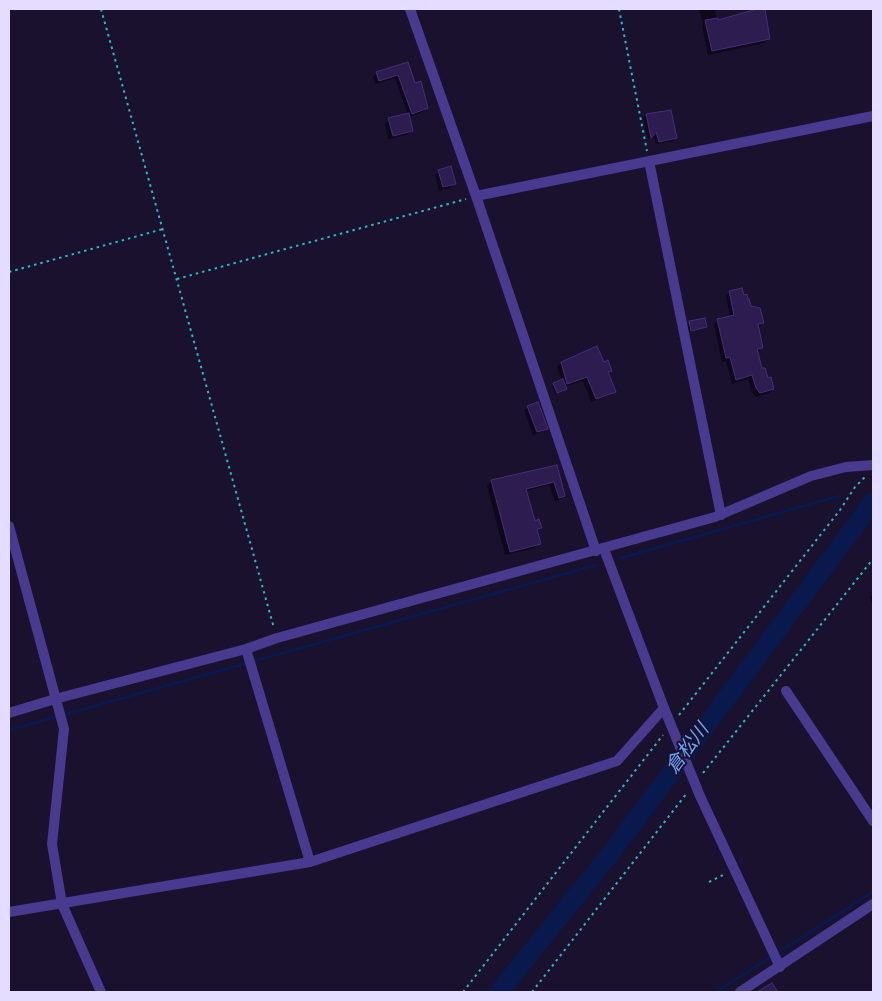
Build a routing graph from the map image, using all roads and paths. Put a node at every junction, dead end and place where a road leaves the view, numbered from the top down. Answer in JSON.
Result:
{"nodes":[{"id":1,"x":100,"y":9,"type":"edge"},
{"id":2,"x":410,"y":9,"type":"edge"},
{"id":3,"x":618,"y":9,"type":"edge"},
{"id":4,"x":873,"y":116,"type":"edge"},
{"id":5,"x":649,"y":161,"type":"junction"},
{"id":6,"x":476,"y":196,"type":"junction"},
{"id":7,"x":163,"y":229,"type":"junction"},
{"id":8,"x":9,"y":272,"type":"edge"},
{"id":9,"x":177,"y":279,"type":"junction"},
{"id":10,"x":870,"y":470,"type":"edge"},
{"id":11,"x":720,"y":515,"type":"junction"},
{"id":12,"x":9,"y":526,"type":"edge"},
{"id":13,"x":600,"y":550,"type":"junction"},
{"id":14,"x":873,"y":559,"type":"edge"},
{"id":15,"x":277,"y":638,"type":"junction"},
{"id":16,"x":247,"y":652,"type":"junction"},
{"id":17,"x":786,"y":691,"type":"dead end"},
{"id":18,"x":57,"y":704,"type":"junction"},
{"id":19,"x":664,"y":708,"type":"junction"},
{"id":20,"x":9,"y":713,"type":"edge"},
{"id":21,"x":671,"y":726,"type":"junction"},
{"id":22,"x":695,"y":783,"type":"junction"},
{"id":23,"x":873,"y":821,"type":"edge"},
{"id":24,"x":310,"y":862,"type":"junction"},
{"id":25,"x":722,"y":876,"type":"dead end"},
{"id":26,"x":709,"y":882,"type":"dead end"},
{"id":27,"x":62,"y":904,"type":"junction"},
{"id":28,"x":873,"y":904,"type":"edge"},
{"id":29,"x":9,"y":912,"type":"edge"},
{"id":30,"x":778,"y":964,"type":"junction"},
{"id":31,"x":101,"y":992,"type":"edge"},
{"id":32,"x":463,"y":992,"type":"edge"},
{"id":33,"x":532,"y":992,"type":"edge"},
{"id":34,"x":740,"y":992,"type":"edge"}],
"edges":[{"from":1,"to":7,"type":"path"},
{"from":2,"to":6,"type":"street"},
{"from":3,"to":5,"type":"path"},
{"from":4,"to":5,"type":"street"},
{"from":5,"to":6,"type":"street"},
{"from":5,"to":11,"type":"street"},
{"from":6,"to":9,"type":"path"},
{"from":6,"to":13,"type":"street"},
{"from":7,"to":8,"type":"path"},
{"from":7,"to":9,"type":"path"},
{"from":9,"to":15,"type":"path"},
{"from":10,"to":11,"type":"street"},
{"from":10,"to":21,"type":"path"},
{"from":11,"to":13,"type":"street"},
{"from":12,"to":18,"type":"street"},
{"from":13,"to":15,"type":"street"},
{"from":13,"to":19,"type":"street"},
{"from":14,"to":22,"type":"path"},
{"from":15,"to":16,"type":"street"},
{"from":16,"to":18,"type":"street"},
{"from":16,"to":24,"type":"street"},
{"from":17,"to":23,"type":"street"},
{"from":18,"to":20,"type":"street"},
{"from":18,"to":27,"type":"street"},
{"from":19,"to":21,"type":"street"},
{"from":19,"to":24,"type":"street"},
{"from":21,"to":22,"type":"street"},
{"from":21,"to":32,"type":"path"},
{"from":22,"to":30,"type":"street"},
{"from":22,"to":33,"type":"path"},
{"from":24,"to":27,"type":"street"},
{"from":25,"to":26,"type":"path"},
{"from":27,"to":29,"type":"street"},
{"from":27,"to":31,"type":"street"},
{"from":28,"to":30,"type":"street"},
{"from":30,"to":34,"type":"street"}]}
